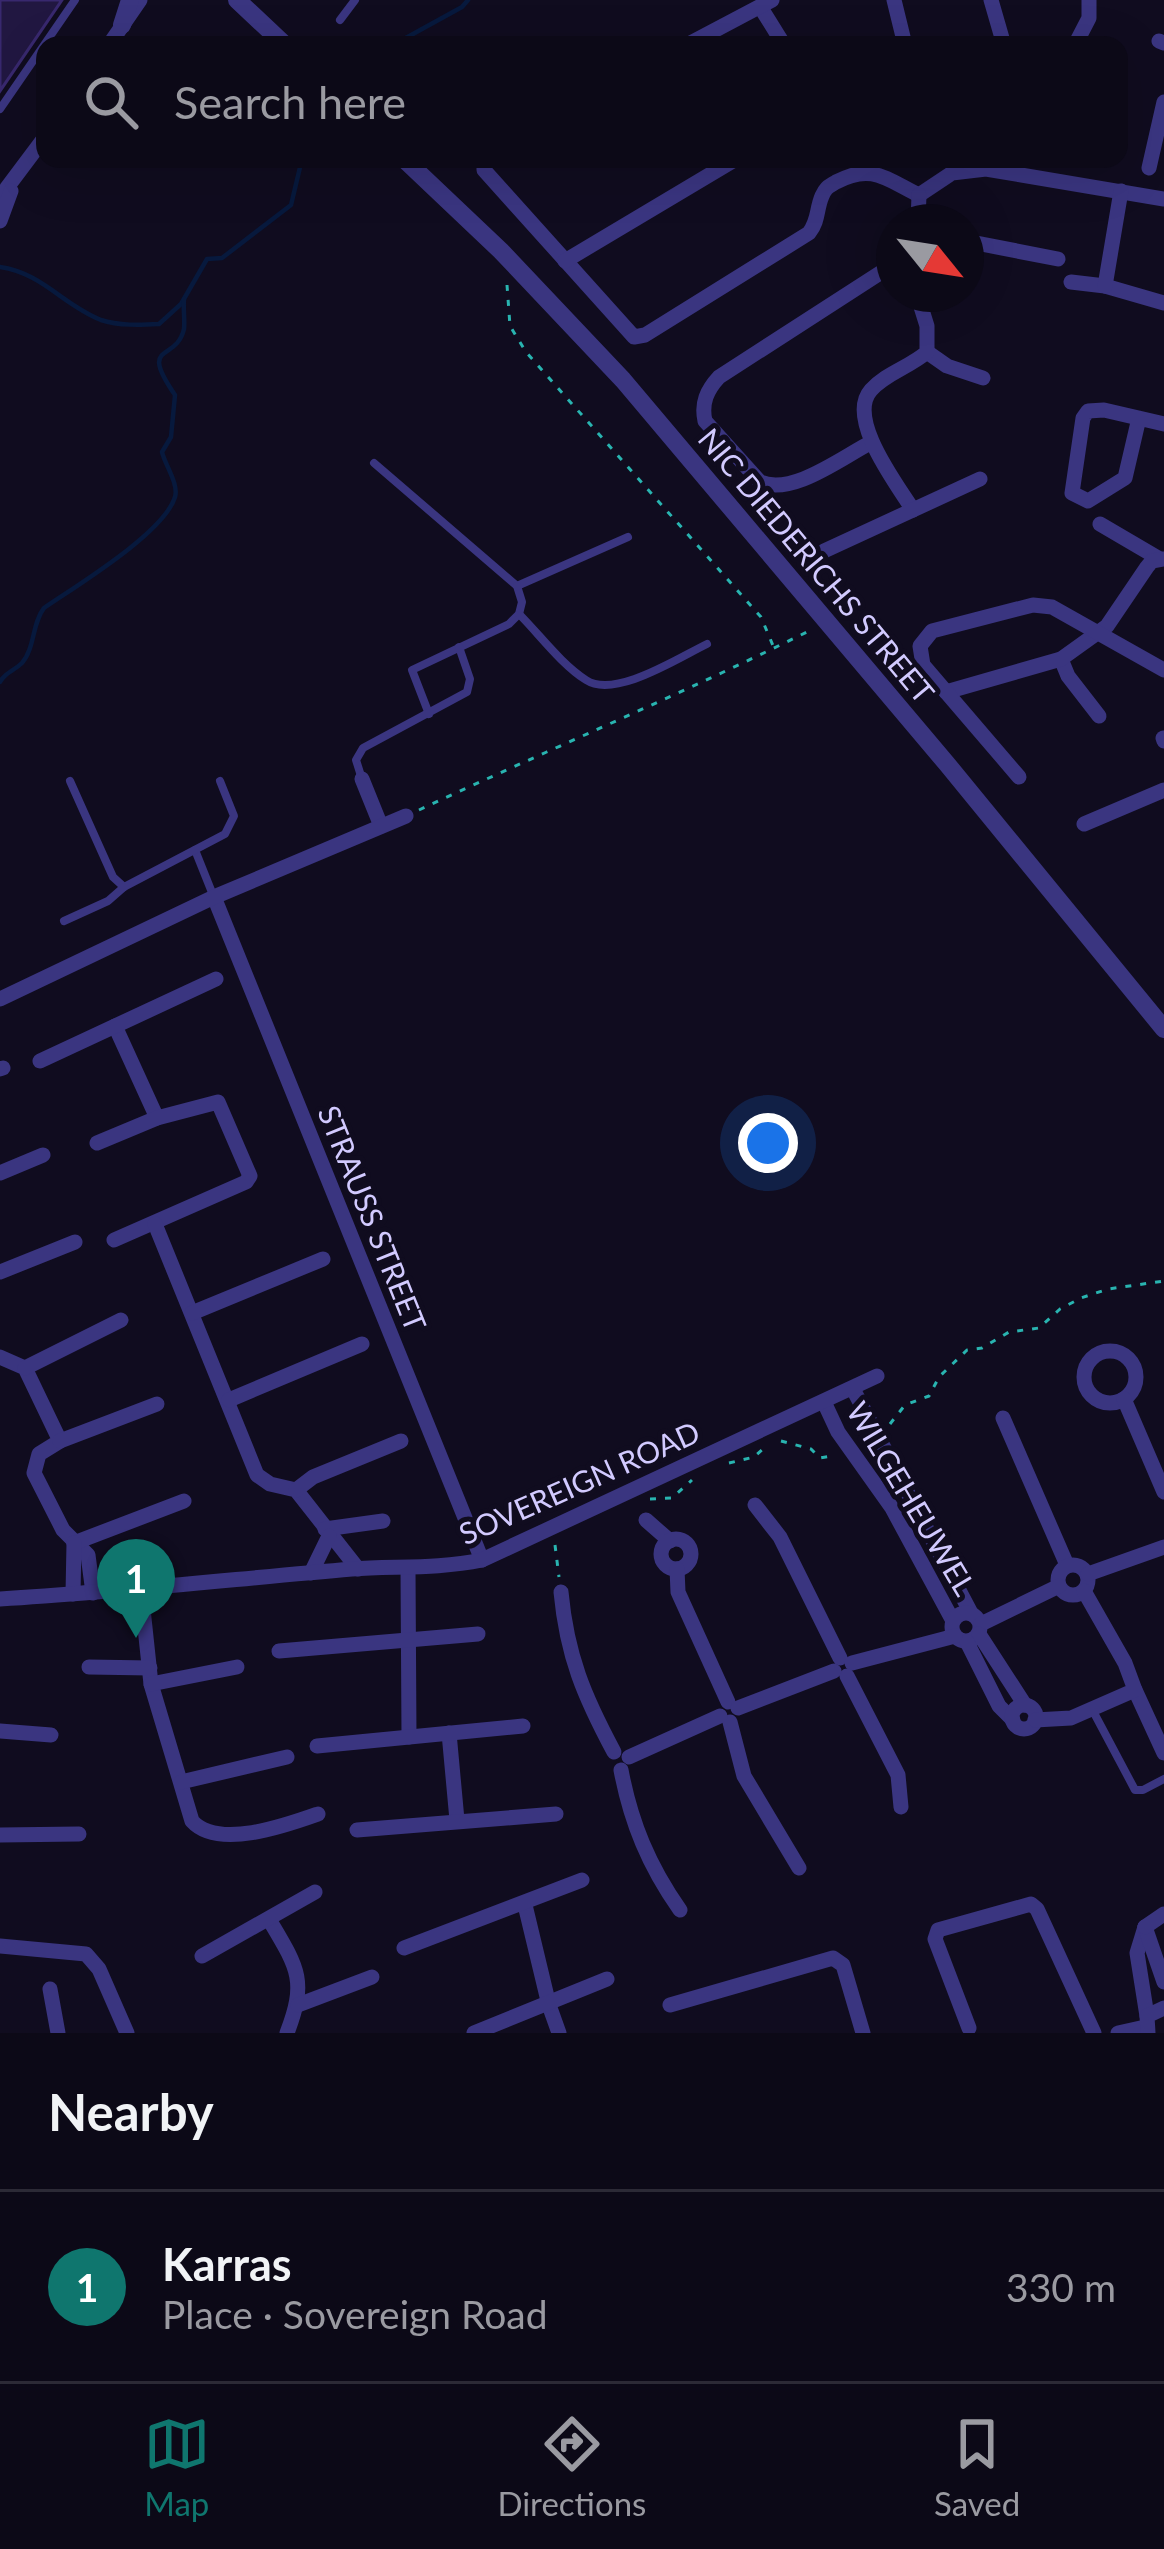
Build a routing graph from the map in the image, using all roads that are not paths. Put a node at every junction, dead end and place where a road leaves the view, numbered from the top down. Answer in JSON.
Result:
{"nodes":[{"id":1,"x":76,"y":0,"type":"edge"},
{"id":2,"x":130,"y":0,"type":"edge"},
{"id":3,"x":140,"y":0,"type":"edge"},
{"id":4,"x":238,"y":0,"type":"edge"},
{"id":5,"x":355,"y":0,"type":"edge"},
{"id":6,"x":894,"y":0,"type":"edge"},
{"id":7,"x":992,"y":0,"type":"edge"},
{"id":8,"x":1089,"y":0,"type":"edge"},
{"id":9,"x":766,"y":4,"type":"edge"},
{"id":10,"x":340,"y":20,"type":"dead end"},
{"id":11,"x":122,"y":25,"type":"junction"},
{"id":12,"x":51,"y":36,"type":"edge"},
{"id":13,"x":115,"y":36,"type":"edge"},
{"id":14,"x":275,"y":36,"type":"edge"},
{"id":15,"x":704,"y":36,"type":"edge"},
{"id":16,"x":780,"y":36,"type":"edge"},
{"id":17,"x":903,"y":36,"type":"edge"},
{"id":18,"x":1002,"y":36,"type":"edge"},
{"id":19,"x":1081,"y":36,"type":"edge"},
{"id":20,"x":36,"y":58,"type":"edge"},
{"id":21,"x":1164,"y":102,"type":"edge"},
{"id":22,"x":0,"y":110,"type":"edge"},
{"id":23,"x":36,"y":150,"type":"edge"},
{"id":24,"x":413,"y":168,"type":"edge"},
{"id":25,"x":484,"y":168,"type":"edge"},
{"id":26,"x":721,"y":168,"type":"edge"},
{"id":27,"x":845,"y":168,"type":"edge"},
{"id":28,"x":1004,"y":168,"type":"edge"},
{"id":29,"x":1027,"y":168,"type":"edge"},
{"id":30,"x":1149,"y":168,"type":"dead end"},
{"id":31,"x":849,"y":175,"type":"junction"},
{"id":32,"x":14,"y":182,"type":"junction"},
{"id":33,"x":1121,"y":191,"type":"junction"},
{"id":34,"x":920,"y":195,"type":"junction"},
{"id":35,"x":0,"y":197,"type":"edge"},
{"id":36,"x":1164,"y":199,"type":"edge"},
{"id":37,"x":919,"y":204,"type":"edge"},
{"id":38,"x":0,"y":221,"type":"edge"},
{"id":39,"x":0,"y":231,"type":"edge"},
{"id":40,"x":984,"y":245,"type":"edge"},
{"id":41,"x":1058,"y":259,"type":"dead end"},
{"id":42,"x":565,"y":261,"type":"junction"},
{"id":43,"x":876,"y":276,"type":"edge"},
{"id":44,"x":1071,"y":281,"type":"dead end"},
{"id":45,"x":1105,"y":286,"type":"junction"},
{"id":46,"x":1164,"y":303,"type":"edge"},
{"id":47,"x":922,"y":312,"type":"edge"},
{"id":48,"x":927,"y":352,"type":"junction"},
{"id":49,"x":983,"y":378,"type":"dead end"},
{"id":50,"x":1139,"y":418,"type":"junction"},
{"id":51,"x":1164,"y":424,"type":"edge"},
{"id":52,"x":872,"y":442,"type":"junction"},
{"id":53,"x":374,"y":463,"type":"dead end"},
{"id":54,"x":980,"y":479,"type":"dead end"},
{"id":55,"x":913,"y":510,"type":"junction"},
{"id":56,"x":1100,"y":524,"type":"dead end"},
{"id":57,"x":628,"y":537,"type":"dead end"},
{"id":58,"x":824,"y":551,"type":"dead end"},
{"id":59,"x":1161,"y":559,"type":"edge"},
{"id":60,"x":517,"y":586,"type":"junction"},
{"id":61,"x":519,"y":614,"type":"junction"},
{"id":62,"x":1100,"y":634,"type":"junction"},
{"id":63,"x":706,"y":644,"type":"dead end"},
{"id":64,"x":459,"y":647,"type":"junction"},
{"id":65,"x":1061,"y":659,"type":"junction"},
{"id":66,"x":1164,"y":670,"type":"edge"},
{"id":67,"x":946,"y":692,"type":"junction"},
{"id":68,"x":429,"y":714,"type":"junction"},
{"id":69,"x":1100,"y":716,"type":"dead end"},
{"id":70,"x":1019,"y":776,"type":"dead end"},
{"id":71,"x":362,"y":779,"type":"joint"},
{"id":72,"x":70,"y":781,"type":"dead end"},
{"id":73,"x":220,"y":781,"type":"dead end"},
{"id":74,"x":1164,"y":790,"type":"edge"},
{"id":75,"x":406,"y":816,"type":"road end"},
{"id":76,"x":1084,"y":824,"type":"dead end"},
{"id":77,"x":381,"y":826,"type":"junction"},
{"id":78,"x":195,"y":850,"type":"junction"},
{"id":79,"x":124,"y":887,"type":"junction"},
{"id":80,"x":214,"y":897,"type":"junction"},
{"id":81,"x":64,"y":921,"type":"dead end"},
{"id":82,"x":216,"y":979,"type":"dead end"},
{"id":83,"x":0,"y":1000,"type":"edge"},
{"id":84,"x":115,"y":1026,"type":"junction"},
{"id":85,"x":1164,"y":1029,"type":"edge"},
{"id":86,"x":40,"y":1061,"type":"dead end"},
{"id":87,"x":157,"y":1118,"type":"junction"},
{"id":88,"x":97,"y":1143,"type":"dead end"},
{"id":89,"x":43,"y":1155,"type":"dead end"},
{"id":90,"x":0,"y":1173,"type":"edge"},
{"id":91,"x":154,"y":1224,"type":"junction"},
{"id":92,"x":114,"y":1240,"type":"dead end"},
{"id":93,"x":75,"y":1241,"type":"dead end"},
{"id":94,"x":323,"y":1258,"type":"dead end"},
{"id":95,"x":0,"y":1272,"type":"edge"},
{"id":96,"x":192,"y":1312,"type":"junction"},
{"id":97,"x":121,"y":1320,"type":"dead end"},
{"id":98,"x":362,"y":1344,"type":"dead end"},
{"id":99,"x":0,"y":1357,"type":"edge"},
{"id":100,"x":25,"y":1368,"type":"junction"},
{"id":101,"x":877,"y":1376,"type":"dead end"},
{"id":102,"x":853,"y":1388,"type":"junction"},
{"id":103,"x":229,"y":1400,"type":"junction"},
{"id":104,"x":1124,"y":1400,"type":"dead end"},
{"id":105,"x":824,"y":1402,"type":"junction"},
{"id":106,"x":157,"y":1404,"type":"dead end"},
{"id":107,"x":1003,"y":1418,"type":"dead end"},
{"id":108,"x":60,"y":1441,"type":"junction"},
{"id":109,"x":401,"y":1441,"type":"dead end"},
{"id":110,"x":296,"y":1490,"type":"junction"},
{"id":111,"x":1164,"y":1492,"type":"edge"},
{"id":112,"x":184,"y":1501,"type":"dead end"},
{"id":113,"x":755,"y":1505,"type":"dead end"},
{"id":114,"x":383,"y":1520,"type":"dead end"},
{"id":115,"x":646,"y":1520,"type":"dead end"},
{"id":116,"x":327,"y":1532,"type":"junction"},
{"id":117,"x":74,"y":1543,"type":"junction"},
{"id":118,"x":1164,"y":1547,"type":"edge"},
{"id":119,"x":482,"y":1560,"type":"junction"},
{"id":120,"x":1067,"y":1565,"type":"junction"},
{"id":121,"x":358,"y":1569,"type":"junction"},
{"id":122,"x":408,"y":1569,"type":"junction"},
{"id":123,"x":311,"y":1573,"type":"junction"},
{"id":124,"x":1086,"y":1582,"type":"junction"},
{"id":125,"x":1059,"y":1586,"type":"junction"},
{"id":126,"x":141,"y":1590,"type":"junction"},
{"id":127,"x":561,"y":1592,"type":"road end"},
{"id":128,"x":93,"y":1593,"type":"junction"},
{"id":129,"x":73,"y":1594,"type":"junction"},
{"id":130,"x":0,"y":1599,"type":"edge"},
{"id":131,"x":968,"y":1628,"type":"junction"},
{"id":132,"x":478,"y":1634,"type":"dead end"},
{"id":133,"x":409,"y":1641,"type":"junction"},
{"id":134,"x":279,"y":1651,"type":"dead end"},
{"id":135,"x":237,"y":1666,"type":"dead end"},
{"id":136,"x":88,"y":1667,"type":"dead end"},
{"id":137,"x":843,"y":1667,"type":"junction"},
{"id":138,"x":151,"y":1676,"type":"junction"},
{"id":139,"x":1135,"y":1690,"type":"junction"},
{"id":140,"x":1025,"y":1705,"type":"junction"},
{"id":141,"x":1092,"y":1709,"type":"junction"},
{"id":142,"x":729,"y":1712,"type":"junction"},
{"id":143,"x":1013,"y":1720,"type":"junction"},
{"id":144,"x":1035,"y":1720,"type":"junction"},
{"id":145,"x":523,"y":1726,"type":"dead end"},
{"id":146,"x":0,"y":1731,"type":"edge"},
{"id":147,"x":449,"y":1733,"type":"junction"},
{"id":148,"x":51,"y":1735,"type":"dead end"},
{"id":149,"x":409,"y":1737,"type":"junction"},
{"id":150,"x":317,"y":1746,"type":"dead end"},
{"id":151,"x":1164,"y":1753,"type":"edge"},
{"id":152,"x":287,"y":1757,"type":"dead end"},
{"id":153,"x":621,"y":1760,"type":"junction"},
{"id":154,"x":1164,"y":1779,"type":"edge"},
{"id":155,"x":181,"y":1782,"type":"junction"},
{"id":156,"x":901,"y":1807,"type":"dead end"},
{"id":157,"x":319,"y":1814,"type":"dead end"},
{"id":158,"x":556,"y":1814,"type":"dead end"},
{"id":159,"x":457,"y":1820,"type":"junction"},
{"id":160,"x":357,"y":1830,"type":"dead end"},
{"id":161,"x":79,"y":1834,"type":"dead end"},
{"id":162,"x":0,"y":1835,"type":"edge"},
{"id":163,"x":799,"y":1868,"type":"dead end"},
{"id":164,"x":583,"y":1880,"type":"dead end"},
{"id":165,"x":315,"y":1892,"type":"dead end"},
{"id":166,"x":525,"y":1905,"type":"junction"},
{"id":167,"x":680,"y":1910,"type":"dead end"},
{"id":168,"x":1164,"y":1914,"type":"edge"},
{"id":169,"x":270,"y":1921,"type":"junction"},
{"id":170,"x":1145,"y":1927,"type":"junction"},
{"id":171,"x":0,"y":1946,"type":"edge"},
{"id":172,"x":404,"y":1948,"type":"dead end"},
{"id":173,"x":202,"y":1956,"type":"dead end"},
{"id":174,"x":372,"y":1977,"type":"dead end"},
{"id":175,"x":607,"y":1979,"type":"dead end"},
{"id":176,"x":1164,"y":1982,"type":"edge"},
{"id":177,"x":50,"y":1988,"type":"dead end"},
{"id":178,"x":298,"y":2005,"type":"junction"},
{"id":179,"x":549,"y":2005,"type":"junction"},
{"id":180,"x":670,"y":2005,"type":"dead end"},
{"id":181,"x":1164,"y":2008,"type":"edge"},
{"id":182,"x":1147,"y":2026,"type":"edge"},
{"id":183,"x":969,"y":2028,"type":"dead end"},
{"id":184,"x":58,"y":2033,"type":"edge"},
{"id":185,"x":127,"y":2033,"type":"edge"},
{"id":186,"x":287,"y":2033,"type":"edge"},
{"id":187,"x":474,"y":2033,"type":"edge"},
{"id":188,"x":560,"y":2033,"type":"edge"},
{"id":189,"x":863,"y":2033,"type":"edge"},
{"id":190,"x":1094,"y":2033,"type":"edge"},
{"id":191,"x":1118,"y":2033,"type":"edge"}],
"edges":[{"from":1,"to":12,"type":"lane"},
{"from":2,"to":11,"type":"street"},
{"from":3,"to":11,"type":"street"},
{"from":4,"to":14,"type":"street"},
{"from":5,"to":10,"type":"lane"},
{"from":6,"to":17,"type":"street"},
{"from":7,"to":18,"type":"street"},
{"from":8,"to":19,"type":"street"},
{"from":9,"to":15,"type":"street"},
{"from":9,"to":16,"type":"street"},
{"from":11,"to":13,"type":"street"},
{"from":20,"to":22,"type":"lane"},
{"from":21,"to":30,"type":"street"},
{"from":23,"to":32,"type":"street"},
{"from":24,"to":85,"type":"street","name":"NIC DIEDERICHS STREET"},
{"from":25,"to":42,"type":"street"},
{"from":26,"to":42,"type":"street"},
{"from":27,"to":31,"type":"street"},
{"from":28,"to":34,"type":"street"},
{"from":29,"to":33,"type":"street"},
{"from":31,"to":34,"type":"street"},
{"from":31,"to":42,"type":"street"},
{"from":32,"to":35,"type":"street"},
{"from":32,"to":38,"type":"street"},
{"from":33,"to":36,"type":"street"},
{"from":33,"to":45,"type":"street"},
{"from":34,"to":37,"type":"street"},
{"from":38,"to":39,"type":"street"},
{"from":40,"to":41,"type":"street"},
{"from":43,"to":52,"type":"street"},
{"from":44,"to":45,"type":"street"},
{"from":45,"to":46,"type":"street"},
{"from":47,"to":48,"type":"street"},
{"from":48,"to":49,"type":"street"},
{"from":48,"to":52,"type":"street"},
{"from":50,"to":50,"type":"street"},
{"from":50,"to":51,"type":"street"},
{"from":52,"to":55,"type":"street"},
{"from":53,"to":60,"type":"lane"},
{"from":54,"to":55,"type":"street"},
{"from":55,"to":58,"type":"street"},
{"from":56,"to":59,"type":"street"},
{"from":57,"to":60,"type":"lane"},
{"from":59,"to":62,"type":"street"},
{"from":60,"to":61,"type":"lane"},
{"from":61,"to":63,"type":"lane"},
{"from":61,"to":64,"type":"lane"},
{"from":62,"to":65,"type":"street"},
{"from":62,"to":66,"type":"street"},
{"from":62,"to":67,"type":"street"},
{"from":64,"to":68,"type":"lane"},
{"from":64,"to":68,"type":"lane"},
{"from":65,"to":67,"type":"street"},
{"from":65,"to":69,"type":"street"},
{"from":67,"to":70,"type":"street"},
{"from":68,"to":71,"type":"lane"},
{"from":71,"to":77,"type":"street"},
{"from":72,"to":79,"type":"lane"},
{"from":73,"to":78,"type":"lane"},
{"from":74,"to":76,"type":"street"},
{"from":75,"to":77,"type":"street"},
{"from":77,"to":80,"type":"street"},
{"from":78,"to":79,"type":"lane"},
{"from":78,"to":80,"type":"lane"},
{"from":79,"to":81,"type":"lane"},
{"from":80,"to":83,"type":"street"},
{"from":80,"to":119,"type":"street","name":"STRAUSS STREET"},
{"from":82,"to":84,"type":"street"},
{"from":84,"to":86,"type":"street"},
{"from":84,"to":87,"type":"street"},
{"from":87,"to":88,"type":"street"},
{"from":87,"to":91,"type":"street"},
{"from":89,"to":90,"type":"street"},
{"from":91,"to":92,"type":"street"},
{"from":91,"to":96,"type":"street"},
{"from":93,"to":95,"type":"street"},
{"from":94,"to":96,"type":"street"},
{"from":96,"to":103,"type":"street"},
{"from":97,"to":100,"type":"street"},
{"from":98,"to":103,"type":"street"},
{"from":99,"to":100,"type":"street"},
{"from":100,"to":108,"type":"street"},
{"from":101,"to":102,"type":"street","name":"SOVEREIGN ROAD"},
{"from":102,"to":105,"type":"street","name":"SOVEREIGN ROAD"},
{"from":102,"to":131,"type":"street","name":"WILGEHEUWEL"},
{"from":103,"to":110,"type":"street"},
{"from":104,"to":111,"type":"street"},
{"from":105,"to":119,"type":"street","name":"SOVEREIGN ROAD"},
{"from":105,"to":131,"type":"street","name":"WILGEHEUWEL"},
{"from":106,"to":108,"type":"street"},
{"from":107,"to":120,"type":"street"},
{"from":108,"to":117,"type":"street"},
{"from":109,"to":110,"type":"street"},
{"from":110,"to":116,"type":"street"},
{"from":112,"to":117,"type":"street"},
{"from":113,"to":137,"type":"street"},
{"from":114,"to":116,"type":"street"},
{"from":115,"to":142,"type":"street"},
{"from":116,"to":121,"type":"street"},
{"from":116,"to":123,"type":"street"},
{"from":117,"to":128,"type":"street"},
{"from":117,"to":129,"type":"street"},
{"from":118,"to":124,"type":"street"},
{"from":119,"to":122,"type":"street","name":"SOVEREIGN ROAD"},
{"from":120,"to":124,"type":"street"},
{"from":120,"to":125,"type":"street"},
{"from":121,"to":122,"type":"street","name":"SOVEREIGN ROAD"},
{"from":121,"to":123,"type":"street","name":"SOVEREIGN ROAD"},
{"from":122,"to":133,"type":"street"},
{"from":123,"to":126,"type":"street","name":"SOVEREIGN ROAD"},
{"from":124,"to":125,"type":"street"},
{"from":124,"to":139,"type":"street"},
{"from":125,"to":131,"type":"street"},
{"from":126,"to":128,"type":"street","name":"SOVEREIGN ROAD"},
{"from":126,"to":138,"type":"street"},
{"from":127,"to":153,"type":"street"},
{"from":128,"to":129,"type":"street","name":"SOVEREIGN ROAD"},
{"from":129,"to":130,"type":"street","name":"SOVEREIGN ROAD"},
{"from":131,"to":137,"type":"street"},
{"from":131,"to":140,"type":"street"},
{"from":131,"to":143,"type":"street"},
{"from":132,"to":133,"type":"street"},
{"from":133,"to":134,"type":"street"},
{"from":133,"to":149,"type":"street"},
{"from":135,"to":138,"type":"street"},
{"from":136,"to":138,"type":"street"},
{"from":137,"to":142,"type":"street"},
{"from":137,"to":156,"type":"street"},
{"from":138,"to":155,"type":"street"},
{"from":139,"to":141,"type":"street"},
{"from":139,"to":151,"type":"street"},
{"from":140,"to":143,"type":"street"},
{"from":140,"to":144,"type":"street"},
{"from":141,"to":144,"type":"street"},
{"from":141,"to":154,"type":"lane"},
{"from":142,"to":153,"type":"street"},
{"from":142,"to":163,"type":"street"},
{"from":143,"to":144,"type":"street"},
{"from":145,"to":147,"type":"street"},
{"from":146,"to":148,"type":"street"},
{"from":147,"to":149,"type":"street"},
{"from":147,"to":159,"type":"street"},
{"from":149,"to":150,"type":"street"},
{"from":152,"to":155,"type":"street"},
{"from":153,"to":167,"type":"street"},
{"from":155,"to":157,"type":"street"},
{"from":158,"to":159,"type":"street"},
{"from":159,"to":160,"type":"street"},
{"from":161,"to":162,"type":"street"},
{"from":164,"to":166,"type":"street"},
{"from":165,"to":169,"type":"street"},
{"from":166,"to":172,"type":"street"},
{"from":166,"to":179,"type":"street"},
{"from":168,"to":170,"type":"street"},
{"from":169,"to":173,"type":"street"},
{"from":169,"to":178,"type":"street"},
{"from":170,"to":176,"type":"street"},
{"from":170,"to":182,"type":"street"},
{"from":171,"to":185,"type":"street"},
{"from":174,"to":178,"type":"street"},
{"from":175,"to":179,"type":"street"},
{"from":177,"to":184,"type":"street"},
{"from":178,"to":186,"type":"street"},
{"from":179,"to":187,"type":"street"},
{"from":179,"to":188,"type":"street"},
{"from":180,"to":189,"type":"street"},
{"from":181,"to":182,"type":"street"},
{"from":182,"to":191,"type":"street"},
{"from":183,"to":190,"type":"street"}]}
